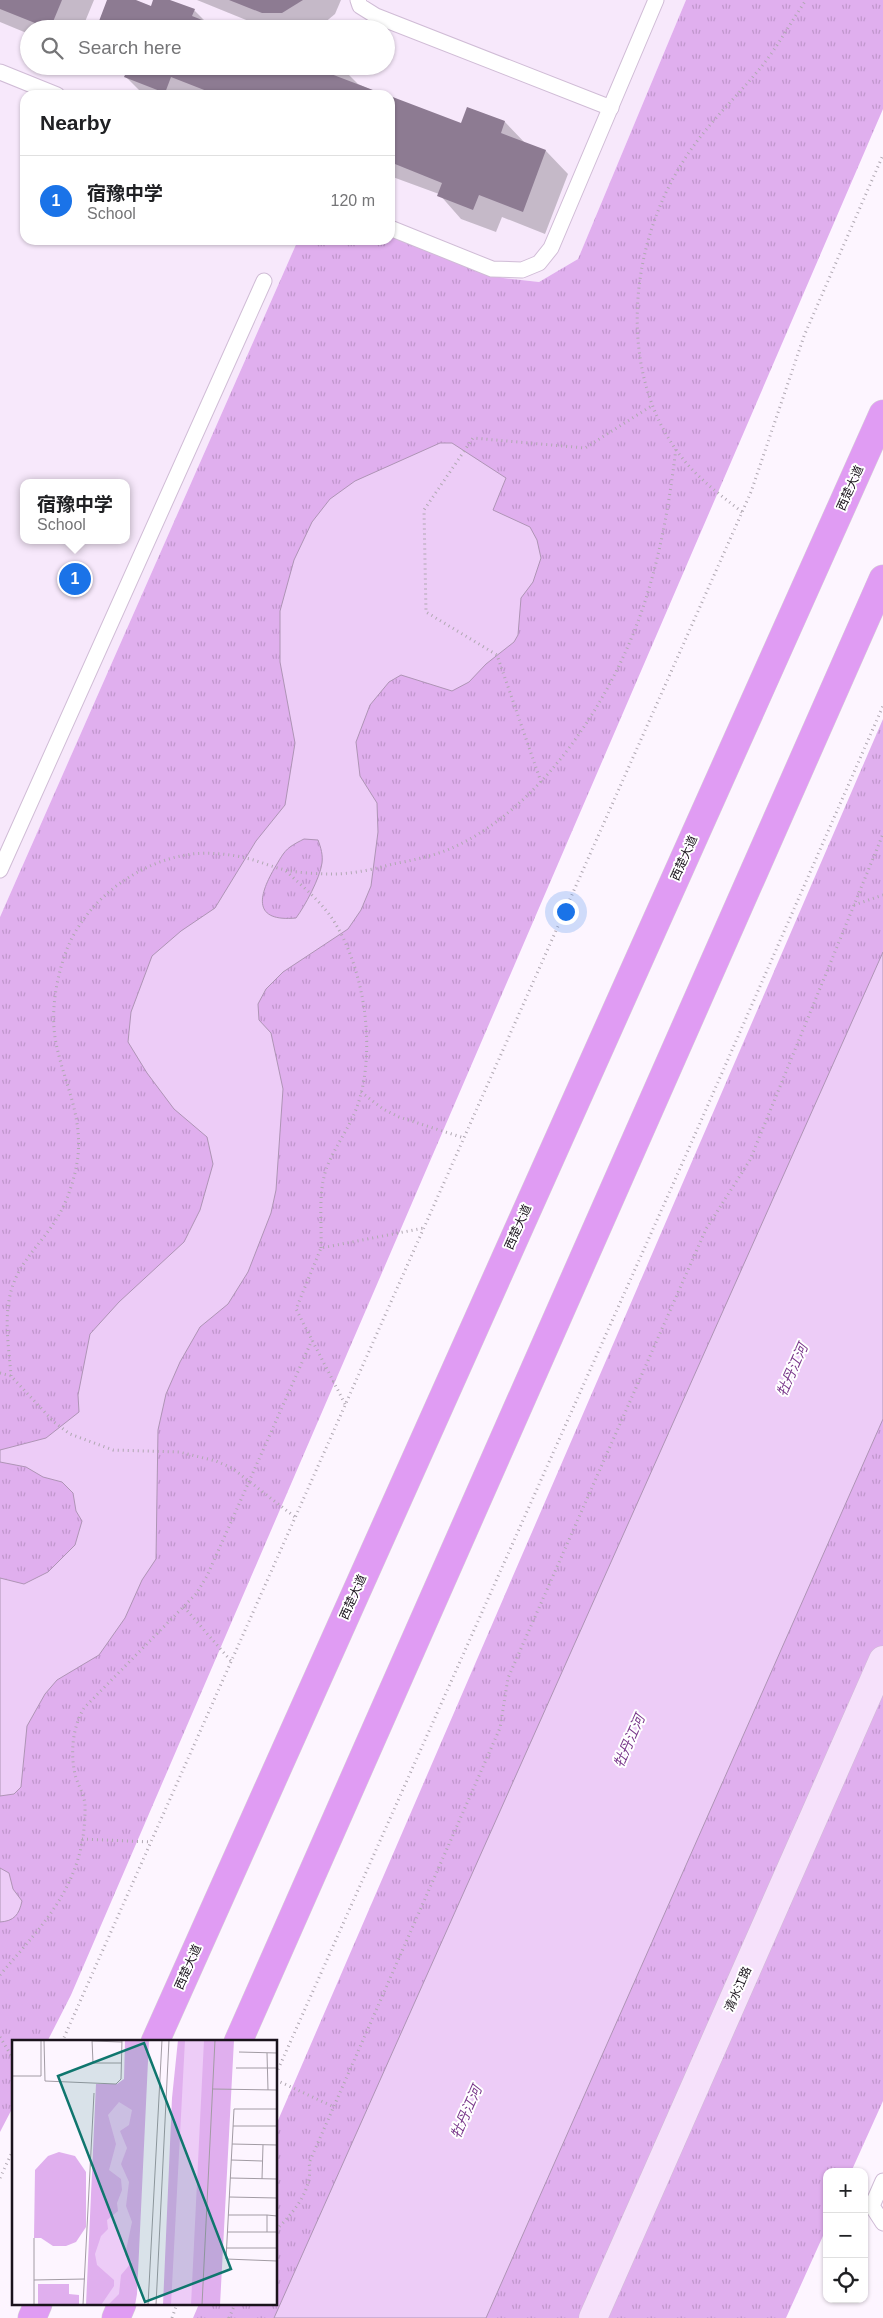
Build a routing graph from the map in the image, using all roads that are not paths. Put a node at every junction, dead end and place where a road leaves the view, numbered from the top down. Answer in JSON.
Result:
{"nodes":[{"id":1,"x":358,"y":0,"type":"edge"},
{"id":2,"x":656,"y":0,"type":"edge"},
{"id":3,"x":386,"y":20,"type":"edge"},
{"id":4,"x":395,"y":23,"type":"edge"},
{"id":5,"x":0,"y":72,"type":"edge"},
{"id":6,"x":45,"y":90,"type":"edge"},
{"id":7,"x":611,"y":108,"type":"junction"},
{"id":8,"x":395,"y":230,"type":"edge"},
{"id":9,"x":264,"y":281,"type":"dead end"},
{"id":10,"x":883,"y":414,"type":"edge"},
{"id":11,"x":883,"y":578,"type":"edge"},
{"id":12,"x":0,"y":870,"type":"edge"},
{"id":13,"x":883,"y":1660,"type":"edge"},
{"id":14,"x":156,"y":2040,"type":"edge"},
{"id":15,"x":239,"y":2040,"type":"edge"},
{"id":16,"x":883,"y":2182,"type":"edge"},
{"id":17,"x":883,"y":2223,"type":"edge"},
{"id":18,"x":37,"y":2306,"type":"edge"},
{"id":19,"x":121,"y":2306,"type":"edge"},
{"id":20,"x":32,"y":2318,"type":"edge"},
{"id":21,"x":116,"y":2318,"type":"edge"},
{"id":22,"x":593,"y":2318,"type":"edge"}],
"edges":[{"from":1,"to":3,"type":"lane"},
{"from":2,"to":7,"type":"lane"},
{"from":4,"to":7,"type":"lane"},
{"from":5,"to":6,"type":"lane"},
{"from":7,"to":8,"type":"lane"},
{"from":9,"to":12,"type":"lane"},
{"from":10,"to":14,"type":"highway","name":"西楚大道"},
{"from":11,"to":15,"type":"highway"},
{"from":13,"to":22,"type":"street","name":"清水江路"},
{"from":16,"to":17,"type":"lane"},
{"from":18,"to":20,"type":"highway"},
{"from":19,"to":21,"type":"highway"}]}
